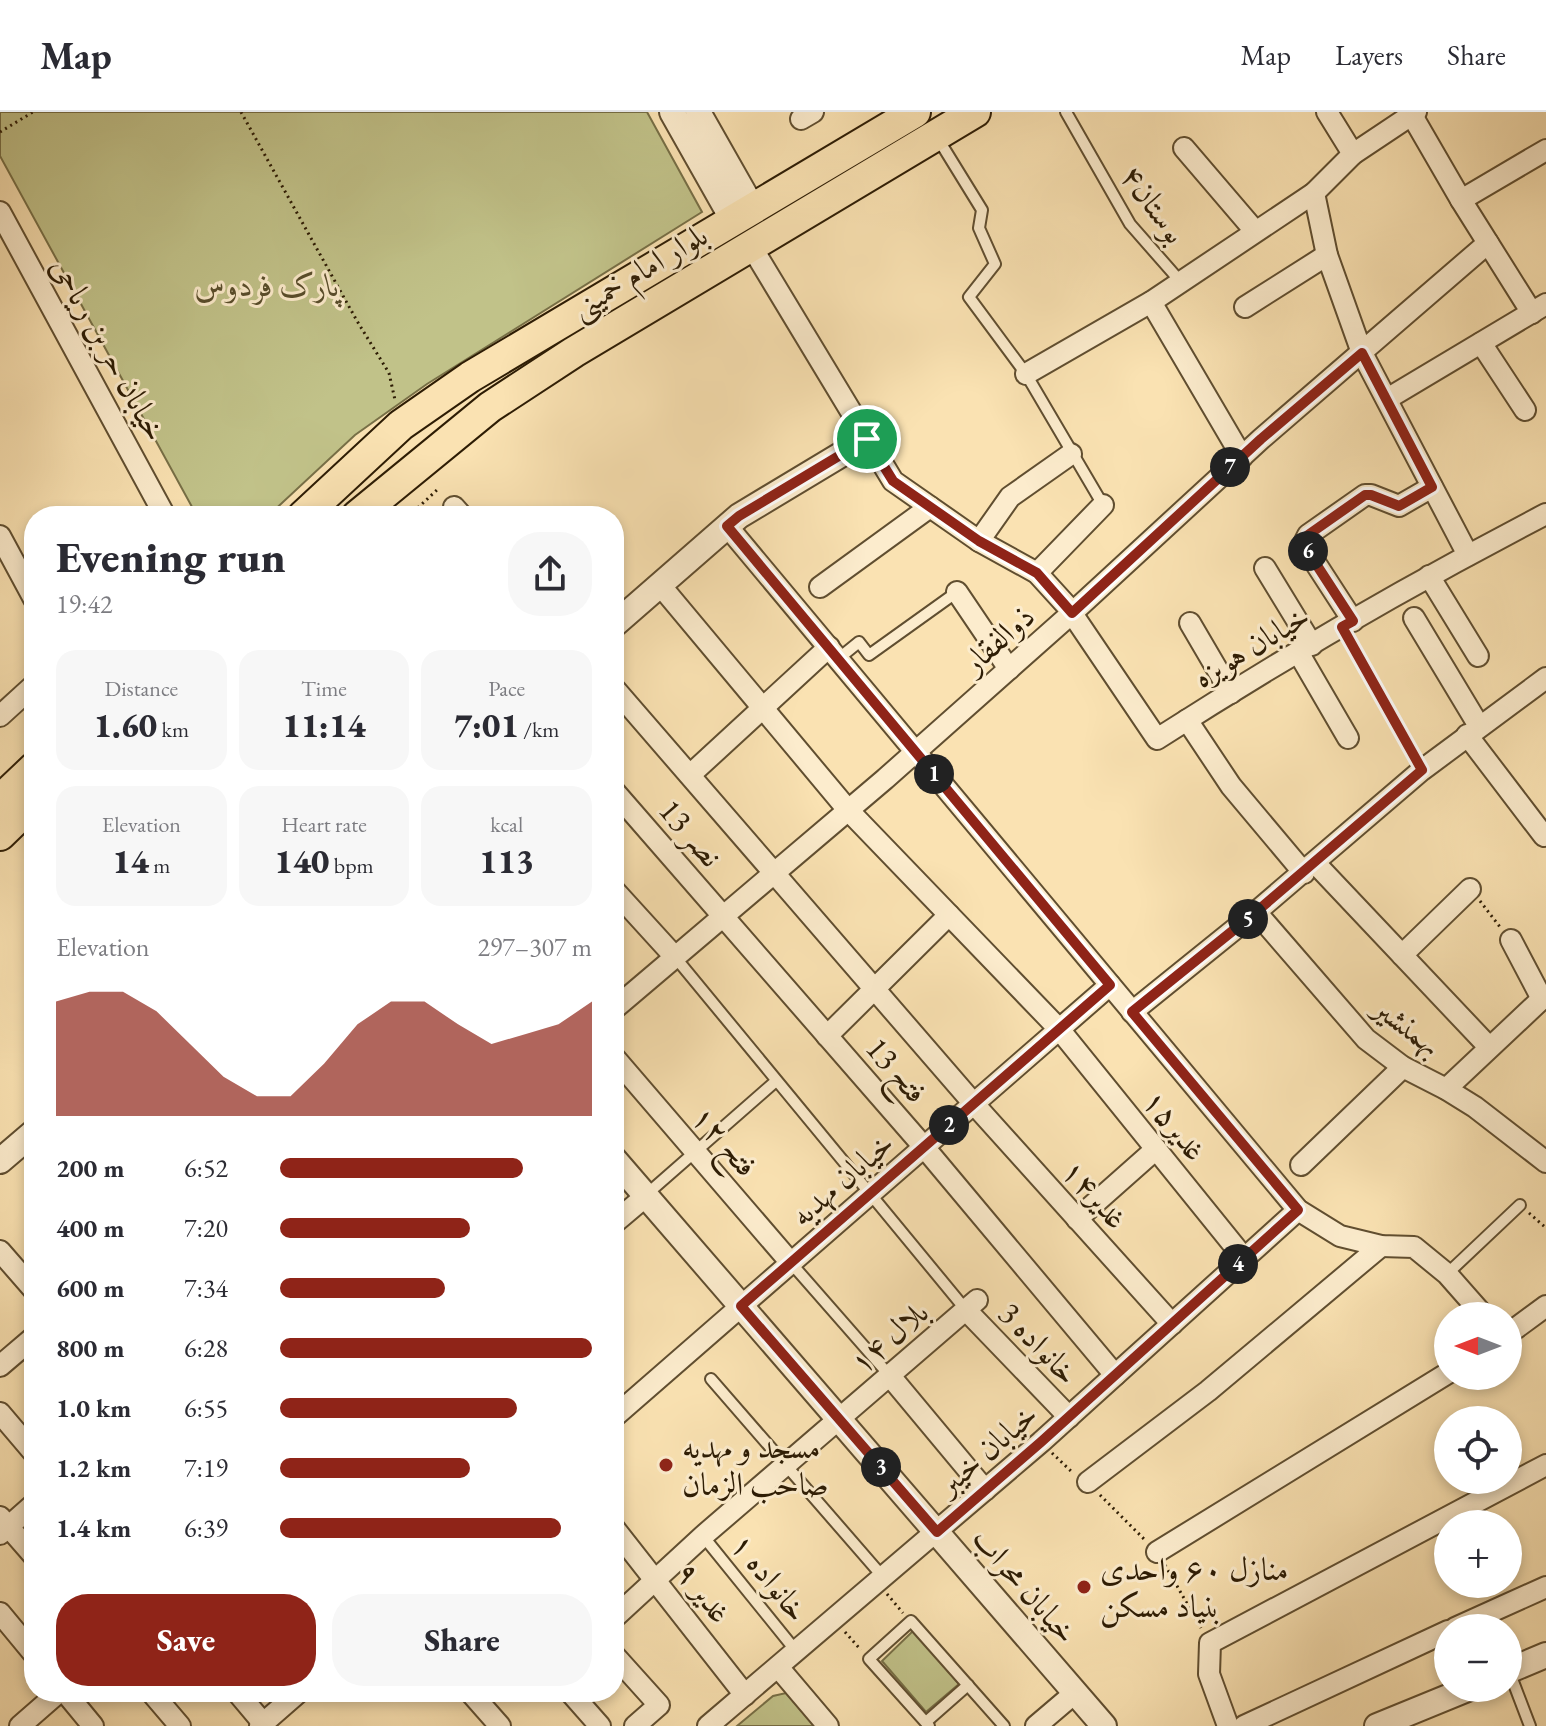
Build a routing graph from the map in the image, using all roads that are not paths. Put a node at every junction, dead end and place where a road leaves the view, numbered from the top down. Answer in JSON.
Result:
{"nodes":[{"id":1,"x":672,"y":112,"type":"edge"},
{"id":2,"x":698,"y":112,"type":"edge"},
{"id":3,"x":915,"y":112,"type":"edge"},
{"id":4,"x":975,"y":112,"type":"edge"},
{"id":5,"x":1066,"y":112,"type":"edge"},
{"id":6,"x":1327,"y":112,"type":"edge"},
{"id":7,"x":1413,"y":113,"type":"edge"},
{"id":8,"x":936,"y":136,"type":"junction"},
{"id":9,"x":1184,"y":148,"type":"dead end"},
{"id":10,"x":1546,"y":150,"type":"edge"},
{"id":11,"x":1353,"y":154,"type":"junction"},
{"id":12,"x":1314,"y":193,"type":"junction"},
{"id":13,"x":1461,"y":200,"type":"junction"},
{"id":14,"x":0,"y":212,"type":"edge"},
{"id":15,"x":743,"y":214,"type":"junction"},
{"id":16,"x":1255,"y":231,"type":"junction"},
{"id":17,"x":1488,"y":243,"type":"junction"},
{"id":18,"x":751,"y":246,"type":"junction"},
{"id":19,"x":1327,"y":255,"type":"junction"},
{"id":20,"x":1180,"y":281,"type":"junction"},
{"id":21,"x":1151,"y":302,"type":"junction"},
{"id":22,"x":1245,"y":307,"type":"dead end"},
{"id":23,"x":1539,"y":308,"type":"edge"},
{"id":24,"x":1481,"y":343,"type":"junction"},
{"id":25,"x":1362,"y":353,"type":"junction"},
{"id":26,"x":1026,"y":374,"type":"junction"},
{"id":27,"x":1387,"y":399,"type":"junction"},
{"id":28,"x":1525,"y":410,"type":"dead end"},
{"id":29,"x":401,"y":425,"type":"junction"},
{"id":30,"x":867,"y":439,"type":"junction"},
{"id":31,"x":370,"y":454,"type":"junction"},
{"id":32,"x":1071,"y":454,"type":"junction"},
{"id":33,"x":432,"y":456,"type":"junction"},
{"id":34,"x":1242,"y":457,"type":"junction"},
{"id":35,"x":394,"y":487,"type":"junction"},
{"id":36,"x":1432,"y":487,"type":"junction"},
{"id":37,"x":1103,"y":505,"type":"joint"},
{"id":38,"x":160,"y":506,"type":"edge"},
{"id":39,"x":314,"y":506,"type":"edge"},
{"id":40,"x":370,"y":506,"type":"edge"},
{"id":41,"x":930,"y":507,"type":"junction"},
{"id":42,"x":1546,"y":514,"type":"edge"},
{"id":43,"x":727,"y":526,"type":"junction"},
{"id":44,"x":0,"y":536,"type":"edge"},
{"id":45,"x":979,"y":541,"type":"junction"},
{"id":46,"x":1468,"y":555,"type":"junction"},
{"id":47,"x":1265,"y":568,"type":"dead end"},
{"id":48,"x":1037,"y":573,"type":"junction"},
{"id":49,"x":1429,"y":576,"type":"junction"},
{"id":50,"x":24,"y":580,"type":"edge"},
{"id":51,"x":660,"y":585,"type":"junction"},
{"id":52,"x":820,"y":587,"type":"dead end"},
{"id":53,"x":957,"y":592,"type":"joint"},
{"id":54,"x":1072,"y":613,"type":"junction"},
{"id":55,"x":624,"y":616,"type":"edge"},
{"id":56,"x":1414,"y":618,"type":"dead end"},
{"id":57,"x":1190,"y":623,"type":"dead end"},
{"id":58,"x":1347,"y":624,"type":"junction"},
{"id":59,"x":1305,"y":648,"type":"junction"},
{"id":60,"x":834,"y":653,"type":"junction"},
{"id":61,"x":1478,"y":656,"type":"dead end"},
{"id":62,"x":1009,"y":669,"type":"junction"},
{"id":63,"x":1546,"y":678,"type":"edge"},
{"id":64,"x":1231,"y":693,"type":"junction"},
{"id":65,"x":24,"y":694,"type":"edge"},
{"id":66,"x":624,"y":699,"type":"edge"},
{"id":67,"x":763,"y":708,"type":"junction"},
{"id":68,"x":0,"y":716,"type":"edge"},
{"id":69,"x":1187,"y":720,"type":"junction"},
{"id":70,"x":1473,"y":731,"type":"junction"},
{"id":71,"x":1348,"y":738,"type":"dead end"},
{"id":72,"x":916,"y":751,"type":"junction"},
{"id":73,"x":1422,"y":770,"type":"junction"},
{"id":74,"x":690,"y":775,"type":"junction"},
{"id":75,"x":624,"y":802,"type":"edge"},
{"id":76,"x":23,"y":808,"type":"edge"},
{"id":77,"x":848,"y":810,"type":"junction"},
{"id":78,"x":0,"y":835,"type":"edge"},
{"id":79,"x":1546,"y":835,"type":"edge"},
{"id":80,"x":1309,"y":868,"type":"junction"},
{"id":81,"x":775,"y":872,"type":"junction"},
{"id":82,"x":1470,"y":889,"type":"road end"},
{"id":83,"x":624,"y":901,"type":"edge"},
{"id":84,"x":1256,"y":912,"type":"junction"},
{"id":85,"x":949,"y":915,"type":"junction"},
{"id":86,"x":724,"y":916,"type":"junction"},
{"id":87,"x":1511,"y":940,"type":"road end"},
{"id":88,"x":1402,"y":955,"type":"junction"},
{"id":89,"x":675,"y":957,"type":"junction"},
{"id":90,"x":1110,"y":985,"type":"junction"},
{"id":91,"x":875,"y":989,"type":"junction"},
{"id":92,"x":1544,"y":997,"type":"edge"},
{"id":93,"x":624,"y":1000,"type":"edge"},
{"id":94,"x":1132,"y":1012,"type":"junction"},
{"id":95,"x":1059,"y":1029,"type":"junction"},
{"id":96,"x":827,"y":1036,"type":"junction"},
{"id":97,"x":1489,"y":1047,"type":"junction"},
{"id":98,"x":1403,"y":1067,"type":"junction"},
{"id":99,"x":624,"y":1069,"type":"edge"},
{"id":100,"x":776,"y":1081,"type":"junction"},
{"id":101,"x":1446,"y":1089,"type":"junction"},
{"id":102,"x":974,"y":1104,"type":"junction"},
{"id":103,"x":24,"y":1141,"type":"edge"},
{"id":104,"x":924,"y":1147,"type":"junction"},
{"id":105,"x":1156,"y":1149,"type":"junction"},
{"id":106,"x":1541,"y":1151,"type":"edge"},
{"id":107,"x":695,"y":1152,"type":"junction"},
{"id":108,"x":0,"y":1161,"type":"edge"},
{"id":109,"x":1301,"y":1165,"type":"dead end"},
{"id":110,"x":624,"y":1171,"type":"edge"},
{"id":111,"x":869,"y":1195,"type":"junction"},
{"id":112,"x":646,"y":1196,"type":"junction"},
{"id":113,"x":1520,"y":1205,"type":"road end"},
{"id":114,"x":1298,"y":1210,"type":"junction"},
{"id":115,"x":624,"y":1215,"type":"edge"},
{"id":116,"x":1077,"y":1219,"type":"junction"},
{"id":117,"x":1381,"y":1246,"type":"junction"},
{"id":118,"x":0,"y":1251,"type":"edge"},
{"id":119,"x":1244,"y":1258,"type":"junction"},
{"id":120,"x":791,"y":1263,"type":"junction"},
{"id":121,"x":1447,"y":1274,"type":"junction"},
{"id":122,"x":24,"y":1279,"type":"edge"},
{"id":123,"x":1472,"y":1302,"type":"edge"},
{"id":124,"x":972,"y":1305,"type":"junction"},
{"id":125,"x":741,"y":1306,"type":"junction"},
{"id":126,"x":1546,"y":1306,"type":"edge"},
{"id":127,"x":1172,"y":1324,"type":"junction"},
{"id":128,"x":1522,"y":1324,"type":"edge"},
{"id":129,"x":24,"y":1346,"type":"edge"},
{"id":130,"x":0,"y":1366,"type":"edge"},
{"id":131,"x":1115,"y":1375,"type":"junction"},
{"id":132,"x":890,"y":1376,"type":"junction"},
{"id":133,"x":711,"y":1379,"type":"dead end"},
{"id":134,"x":1434,"y":1382,"type":"edge"},
{"id":135,"x":624,"y":1408,"type":"edge"},
{"id":136,"x":0,"y":1413,"type":"edge"},
{"id":137,"x":1069,"y":1417,"type":"junction"},
{"id":138,"x":840,"y":1419,"type":"junction"},
{"id":139,"x":24,"y":1441,"type":"edge"},
{"id":140,"x":1546,"y":1465,"type":"edge"},
{"id":141,"x":785,"y":1466,"type":"junction"},
{"id":142,"x":1088,"y":1482,"type":"road end"},
{"id":143,"x":985,"y":1490,"type":"junction"},
{"id":144,"x":24,"y":1511,"type":"edge"},
{"id":145,"x":3,"y":1526,"type":"edge"},
{"id":146,"x":937,"y":1532,"type":"junction"},
{"id":147,"x":703,"y":1536,"type":"junction"},
{"id":148,"x":24,"y":1546,"type":"edge"},
{"id":149,"x":624,"y":1548,"type":"edge"},
{"id":150,"x":1157,"y":1552,"type":"road end"},
{"id":151,"x":657,"y":1580,"type":"junction"},
{"id":152,"x":880,"y":1580,"type":"junction"},
{"id":153,"x":1546,"y":1587,"type":"edge"},
{"id":154,"x":624,"y":1609,"type":"edge"},
{"id":155,"x":0,"y":1613,"type":"edge"},
{"id":156,"x":1486,"y":1614,"type":"edge"},
{"id":157,"x":1434,"y":1638,"type":"edge"},
{"id":158,"x":24,"y":1642,"type":"edge"},
{"id":159,"x":796,"y":1651,"type":"junction"},
{"id":160,"x":1546,"y":1655,"type":"edge"},
{"id":161,"x":1522,"y":1665,"type":"edge"},
{"id":162,"x":624,"y":1666,"type":"edge"},
{"id":163,"x":778,"y":1667,"type":"junction"},
{"id":164,"x":968,"y":1685,"type":"junction"},
{"id":165,"x":1076,"y":1692,"type":"junction"},
{"id":166,"x":745,"y":1695,"type":"junction"},
{"id":167,"x":50,"y":1702,"type":"edge"},
{"id":168,"x":71,"y":1702,"type":"edge"},
{"id":169,"x":160,"y":1702,"type":"edge"},
{"id":170,"x":245,"y":1702,"type":"edge"},
{"id":171,"x":287,"y":1702,"type":"edge"},
{"id":172,"x":479,"y":1702,"type":"edge"},
{"id":173,"x":579,"y":1702,"type":"edge"},
{"id":174,"x":1436,"y":1702,"type":"edge"},
{"id":175,"x":1520,"y":1702,"type":"edge"},
{"id":176,"x":262,"y":1724,"type":"edge"},
{"id":177,"x":927,"y":1724,"type":"edge"},
{"id":178,"x":20,"y":1726,"type":"edge"},
{"id":179,"x":93,"y":1726,"type":"edge"},
{"id":180,"x":180,"y":1726,"type":"edge"},
{"id":181,"x":500,"y":1726,"type":"edge"},
{"id":182,"x":600,"y":1726,"type":"edge"},
{"id":183,"x":635,"y":1726,"type":"edge"},
{"id":184,"x":708,"y":1726,"type":"edge"},
{"id":185,"x":828,"y":1726,"type":"edge"},
{"id":186,"x":1004,"y":1726,"type":"edge"},
{"id":187,"x":1036,"y":1726,"type":"edge"},
{"id":188,"x":1104,"y":1726,"type":"edge"},
{"id":189,"x":1228,"y":1726,"type":"edge"},
{"id":190,"x":1244,"y":1726,"type":"edge"},
{"id":191,"x":1377,"y":1726,"type":"edge"},
{"id":192,"x":1530,"y":1726,"type":"edge"}],
"edges":[{"from":1,"to":15,"type":"street"},
{"from":2,"to":15,"type":"street"},
{"from":3,"to":15,"type":"main road","name":"بلوار امام خمینی"},
{"from":4,"to":8,"type":"main road","name":"بلوار امام خمینی"},
{"from":5,"to":20,"type":"lane","name":"بوستان۴"},
{"from":6,"to":11,"type":"street"},
{"from":7,"to":11,"type":"street"},
{"from":7,"to":13,"type":"street"},
{"from":8,"to":18,"type":"main road","name":"بلوار امام خمینی"},
{"from":8,"to":26,"type":"lane"},
{"from":9,"to":16,"type":"street"},
{"from":10,"to":13,"type":"street"},
{"from":11,"to":12,"type":"street"},
{"from":12,"to":16,"type":"street"},
{"from":12,"to":19,"type":"street"},
{"from":13,"to":17,"type":"street"},
{"from":14,"to":38,"type":"street","name":"خیابان حر بن ریاحی"},
{"from":15,"to":29,"type":"main road","name":"بلوار امام خمینی"},
{"from":16,"to":20,"type":"street"},
{"from":17,"to":23,"type":"street"},
{"from":17,"to":25,"type":"street","name":"ذوالفقار"},
{"from":18,"to":30,"type":"street"},
{"from":18,"to":33,"type":"main road","name":"بلوار امام خمینی"},
{"from":19,"to":22,"type":"street"},
{"from":19,"to":25,"type":"street"},
{"from":20,"to":21,"type":"street"},
{"from":21,"to":26,"type":"street"},
{"from":21,"to":34,"type":"street"},
{"from":23,"to":24,"type":"street"},
{"from":24,"to":27,"type":"street"},
{"from":24,"to":28,"type":"street"},
{"from":25,"to":27,"type":"street"},
{"from":25,"to":34,"type":"street","name":"ذوالفقار"},
{"from":26,"to":32,"type":"lane"},
{"from":27,"to":36,"type":"street"},
{"from":29,"to":31,"type":"main road","name":"بلوار امام خمینی"},
{"from":29,"to":33,"type":"main road"},
{"from":30,"to":41,"type":"street"},
{"from":30,"to":43,"type":"street"},
{"from":31,"to":35,"type":"main road"},
{"from":31,"to":39,"type":"main road","name":"بلوار امام خمینی"},
{"from":32,"to":37,"type":"lane"},
{"from":32,"to":45,"type":"street"},
{"from":33,"to":35,"type":"main road","name":"بلوار امام خمینی"},
{"from":34,"to":54,"type":"street","name":"ذوالفقار"},
{"from":35,"to":40,"type":"main road","name":"بلوار امام خمینی"},
{"from":36,"to":46,"type":"street"},
{"from":36,"to":58,"type":"street"},
{"from":37,"to":48,"type":"street"},
{"from":41,"to":45,"type":"street"},
{"from":41,"to":52,"type":"street"},
{"from":42,"to":46,"type":"street","name":"خیابان هویزه"},
{"from":43,"to":51,"type":"street"},
{"from":43,"to":60,"type":"street"},
{"from":44,"to":50,"type":"street"},
{"from":45,"to":48,"type":"street"},
{"from":46,"to":49,"type":"street","name":"خیابان هویزه"},
{"from":47,"to":59,"type":"street"},
{"from":48,"to":54,"type":"street"},
{"from":49,"to":58,"type":"street","name":"خیابان هویزه"},
{"from":49,"to":61,"type":"street"},
{"from":51,"to":55,"type":"street"},
{"from":51,"to":67,"type":"street","name":"غدیر۱۵"},
{"from":53,"to":60,"type":"lane"},
{"from":53,"to":62,"type":"street"},
{"from":54,"to":62,"type":"street","name":"ذوالفقار"},
{"from":54,"to":69,"type":"street","name":"خیابان هویزه"},
{"from":56,"to":70,"type":"street"},
{"from":57,"to":64,"type":"street"},
{"from":58,"to":59,"type":"street","name":"خیابان هویزه"},
{"from":58,"to":73,"type":"lane"},
{"from":59,"to":64,"type":"street","name":"خیابان هویزه"},
{"from":59,"to":71,"type":"street"},
{"from":60,"to":67,"type":"street"},
{"from":60,"to":72,"type":"street"},
{"from":62,"to":72,"type":"street","name":"ذوالفقار"},
{"from":63,"to":70,"type":"street"},
{"from":64,"to":69,"type":"street","name":"خیابان هویزه"},
{"from":65,"to":68,"type":"street"},
{"from":66,"to":74,"type":"street","name":"غدیر۱۴"},
{"from":67,"to":74,"type":"street"},
{"from":67,"to":77,"type":"street","name":"غدیر۱۵"},
{"from":69,"to":80,"type":"street"},
{"from":70,"to":73,"type":"street"},
{"from":70,"to":79,"type":"street"},
{"from":72,"to":77,"type":"street","name":"ذوالفقار"},
{"from":72,"to":90,"type":"street"},
{"from":73,"to":80,"type":"street"},
{"from":74,"to":81,"type":"street","name":"غدیر۱۴"},
{"from":75,"to":86,"type":"street","name":"نصر 13"},
{"from":76,"to":78,"type":"main road"},
{"from":77,"to":81,"type":"street","name":"ذوالفقار"},
{"from":77,"to":85,"type":"street","name":"غدیر۱۵"},
{"from":80,"to":84,"type":"street"},
{"from":80,"to":88,"type":"street"},
{"from":81,"to":86,"type":"street","name":"ذوالفقار"},
{"from":81,"to":91,"type":"street","name":"غدیر۱۴"},
{"from":82,"to":88,"type":"street"},
{"from":83,"to":89,"type":"street"},
{"from":84,"to":94,"type":"street"},
{"from":84,"to":98,"type":"street","name":"بهمنشیر"},
{"from":85,"to":91,"type":"street"},
{"from":85,"to":95,"type":"street","name":"غدیر۱۵"},
{"from":86,"to":89,"type":"street","name":"ذوالفقار"},
{"from":86,"to":96,"type":"street","name":"فتح 13"},
{"from":87,"to":92,"type":"street"},
{"from":88,"to":97,"type":"street"},
{"from":89,"to":93,"type":"street","name":"ذوالفقار"},
{"from":89,"to":100,"type":"lane"},
{"from":90,"to":94,"type":"street"},
{"from":90,"to":95,"type":"street","name":"خیابان مهدیه"},
{"from":91,"to":96,"type":"street"},
{"from":91,"to":102,"type":"street","name":"غدیر۱۴"},
{"from":92,"to":97,"type":"street"},
{"from":94,"to":114,"type":"street"},
{"from":95,"to":102,"type":"street","name":"خیابان مهدیه"},
{"from":95,"to":105,"type":"street","name":"غدیر۱۵"},
{"from":96,"to":104,"type":"street","name":"فتح 13"},
{"from":97,"to":101,"type":"street"},
{"from":98,"to":101,"type":"street","name":"بهمنشیر"},
{"from":98,"to":109,"type":"street"},
{"from":99,"to":107,"type":"street","name":"فتح ۱۲"},
{"from":100,"to":107,"type":"lane"},
{"from":100,"to":111,"type":"lane"},
{"from":101,"to":106,"type":"street","name":"بهمنشیر"},
{"from":102,"to":104,"type":"street","name":"خیابان مهدیه"},
{"from":102,"to":116,"type":"street","name":"غدیر۱۴"},
{"from":103,"to":108,"type":"street"},
{"from":104,"to":111,"type":"street","name":"خیابان مهدیه"},
{"from":104,"to":131,"type":"street","name":"فتح 13"},
{"from":105,"to":116,"type":"street"},
{"from":105,"to":119,"type":"street","name":"غدیر۱۵"},
{"from":107,"to":112,"type":"lane"},
{"from":107,"to":120,"type":"street","name":"فتح ۱۲"},
{"from":110,"to":112,"type":"street","name":"خیابان محراب"},
{"from":111,"to":120,"type":"street","name":"خیابان مهدیه"},
{"from":111,"to":124,"type":"lane"},
{"from":112,"to":115,"type":"street"},
{"from":112,"to":125,"type":"street","name":"خیابان محراب"},
{"from":113,"to":121,"type":"lane"},
{"from":114,"to":117,"type":"street"},
{"from":114,"to":119,"type":"street","name":"خیابان خیبر"},
{"from":116,"to":127,"type":"street","name":"غدیر۱۴"},
{"from":117,"to":121,"type":"street"},
{"from":117,"to":142,"type":"street"},
{"from":118,"to":122,"type":"street"},
{"from":119,"to":127,"type":"street","name":"خیابان خیبر"},
{"from":120,"to":125,"type":"street","name":"خیابان مهدیه"},
{"from":120,"to":132,"type":"lane"},
{"from":121,"to":123,"type":"street"},
{"from":124,"to":132,"type":"street","name":"بلال ۱۴"},
{"from":124,"to":137,"type":"street","name":"خانواده 3"},
{"from":125,"to":135,"type":"street","name":"خیابان مهدیه"},
{"from":125,"to":138,"type":"street","name":"خیابان محراب"},
{"from":126,"to":128,"type":"street"},
{"from":127,"to":131,"type":"street","name":"خیابان خیبر"},
{"from":129,"to":130,"type":"street"},
{"from":131,"to":137,"type":"street","name":"خیابان خیبر"},
{"from":132,"to":138,"type":"street","name":"بلال ۱۴"},
{"from":132,"to":143,"type":"street"},
{"from":133,"to":141,"type":"lane"},
{"from":134,"to":150,"type":"street"},
{"from":136,"to":139,"type":"street"},
{"from":137,"to":143,"type":"street","name":"خیابان خیبر"},
{"from":138,"to":141,"type":"street","name":"بلال ۱۴"},
{"from":138,"to":146,"type":"street","name":"خیابان محراب"},
{"from":140,"to":189,"type":"street"},
{"from":141,"to":147,"type":"street","name":"بلال ۱۴"},
{"from":141,"to":152,"type":"lane"},
{"from":143,"to":146,"type":"street","name":"خیابان خیبر"},
{"from":144,"to":145,"type":"street"},
{"from":145,"to":148,"type":"street"},
{"from":146,"to":152,"type":"street","name":"خیابان خیبر"},
{"from":146,"to":165,"type":"street","name":"خیابان محراب"},
{"from":147,"to":151,"type":"street","name":"بلال ۱۴"},
{"from":147,"to":159,"type":"lane","name":"خانواده ۱"},
{"from":149,"to":151,"type":"street","name":"غدیر ۹"},
{"from":151,"to":154,"type":"street","name":"بلال ۱۴"},
{"from":151,"to":166,"type":"street","name":"غدیر ۹"},
{"from":152,"to":159,"type":"street","name":"خیابان خیبر"},
{"from":153,"to":156,"type":"street"},
{"from":155,"to":158,"type":"street"},
{"from":157,"to":190,"type":"street"},
{"from":159,"to":163,"type":"street","name":"خیابان خیبر"},
{"from":160,"to":161,"type":"street"},
{"from":162,"to":183,"type":"street"},
{"from":163,"to":166,"type":"street","name":"خیابان خیبر"},
{"from":163,"to":185,"type":"street"},
{"from":164,"to":177,"type":"lane"},
{"from":164,"to":177,"type":"lane"},
{"from":164,"to":186,"type":"lane"},
{"from":165,"to":187,"type":"street"},
{"from":165,"to":188,"type":"street","name":"خیابان محراب"},
{"from":166,"to":184,"type":"street","name":"خیابان خیبر"},
{"from":167,"to":178,"type":"street"},
{"from":168,"to":179,"type":"street"},
{"from":169,"to":180,"type":"street"},
{"from":170,"to":176,"type":"street"},
{"from":171,"to":176,"type":"street"},
{"from":172,"to":181,"type":"street"},
{"from":173,"to":182,"type":"street"},
{"from":174,"to":191,"type":"street"},
{"from":175,"to":192,"type":"lane"}]}
